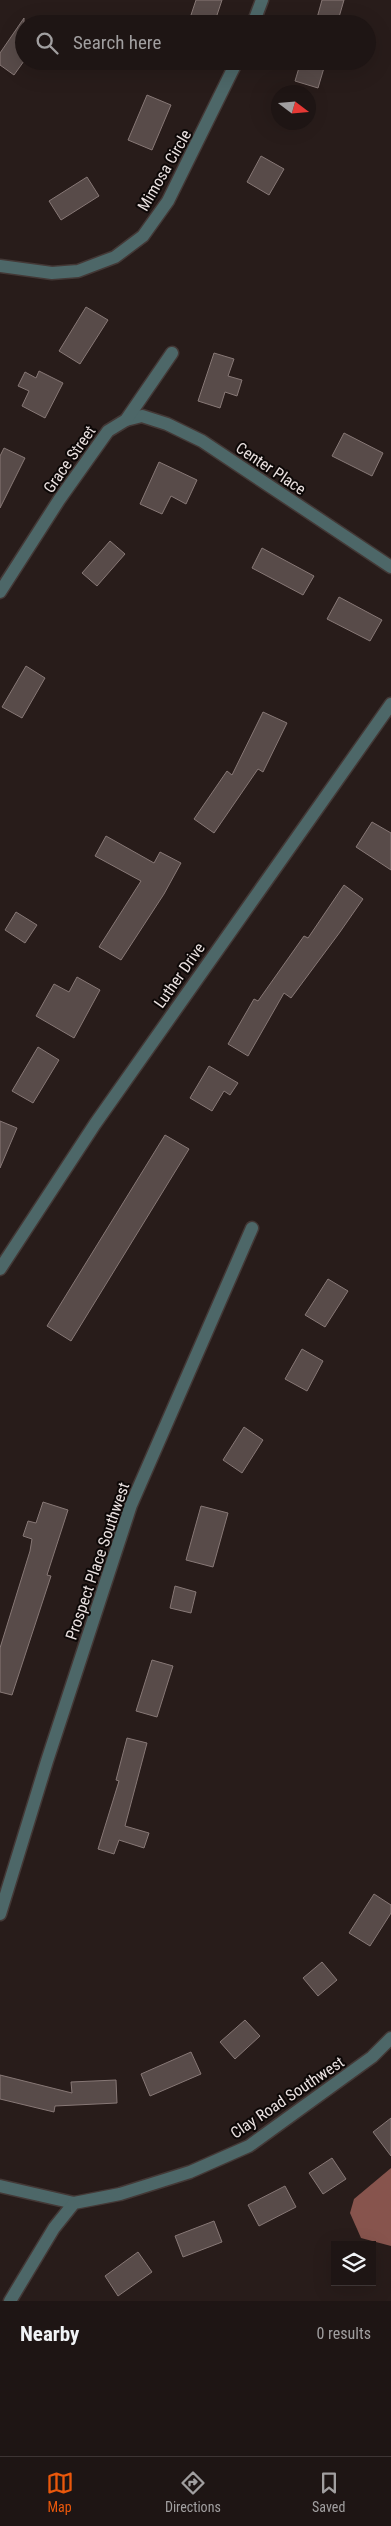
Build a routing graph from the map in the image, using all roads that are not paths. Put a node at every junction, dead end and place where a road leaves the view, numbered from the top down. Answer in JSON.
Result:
{"nodes":[{"id":1,"x":262,"y":0,"type":"edge"},
{"id":2,"x":256,"y":15,"type":"edge"},
{"id":3,"x":233,"y":70,"type":"edge"},
{"id":4,"x":0,"y":266,"type":"edge"},
{"id":5,"x":172,"y":353,"type":"dead end"},
{"id":6,"x":126,"y":420,"type":"junction"},
{"id":7,"x":391,"y":567,"type":"edge"},
{"id":8,"x":0,"y":592,"type":"edge"},
{"id":9,"x":391,"y":704,"type":"edge"},
{"id":10,"x":252,"y":1228,"type":"dead end"},
{"id":11,"x":0,"y":1269,"type":"edge"},
{"id":12,"x":0,"y":1914,"type":"edge"},
{"id":13,"x":391,"y":2038,"type":"edge"},
{"id":14,"x":0,"y":2186,"type":"edge"},
{"id":15,"x":74,"y":2203,"type":"junction"},
{"id":16,"x":10,"y":2301,"type":"edge"}],
"edges":[{"from":1,"to":2,"type":"street"},
{"from":3,"to":4,"type":"street","name":"Mimosa Circle"},
{"from":5,"to":6,"type":"street","name":"Grace Street"},
{"from":6,"to":7,"type":"street","name":"Center Place"},
{"from":6,"to":8,"type":"street","name":"Grace Street"},
{"from":9,"to":11,"type":"street","name":"Luther Drive"},
{"from":10,"to":12,"type":"street","name":"Prospect Place Southwest"},
{"from":13,"to":15,"type":"street","name":"Clay Road Southwest"},
{"from":14,"to":15,"type":"street"},
{"from":15,"to":16,"type":"street"}]}
